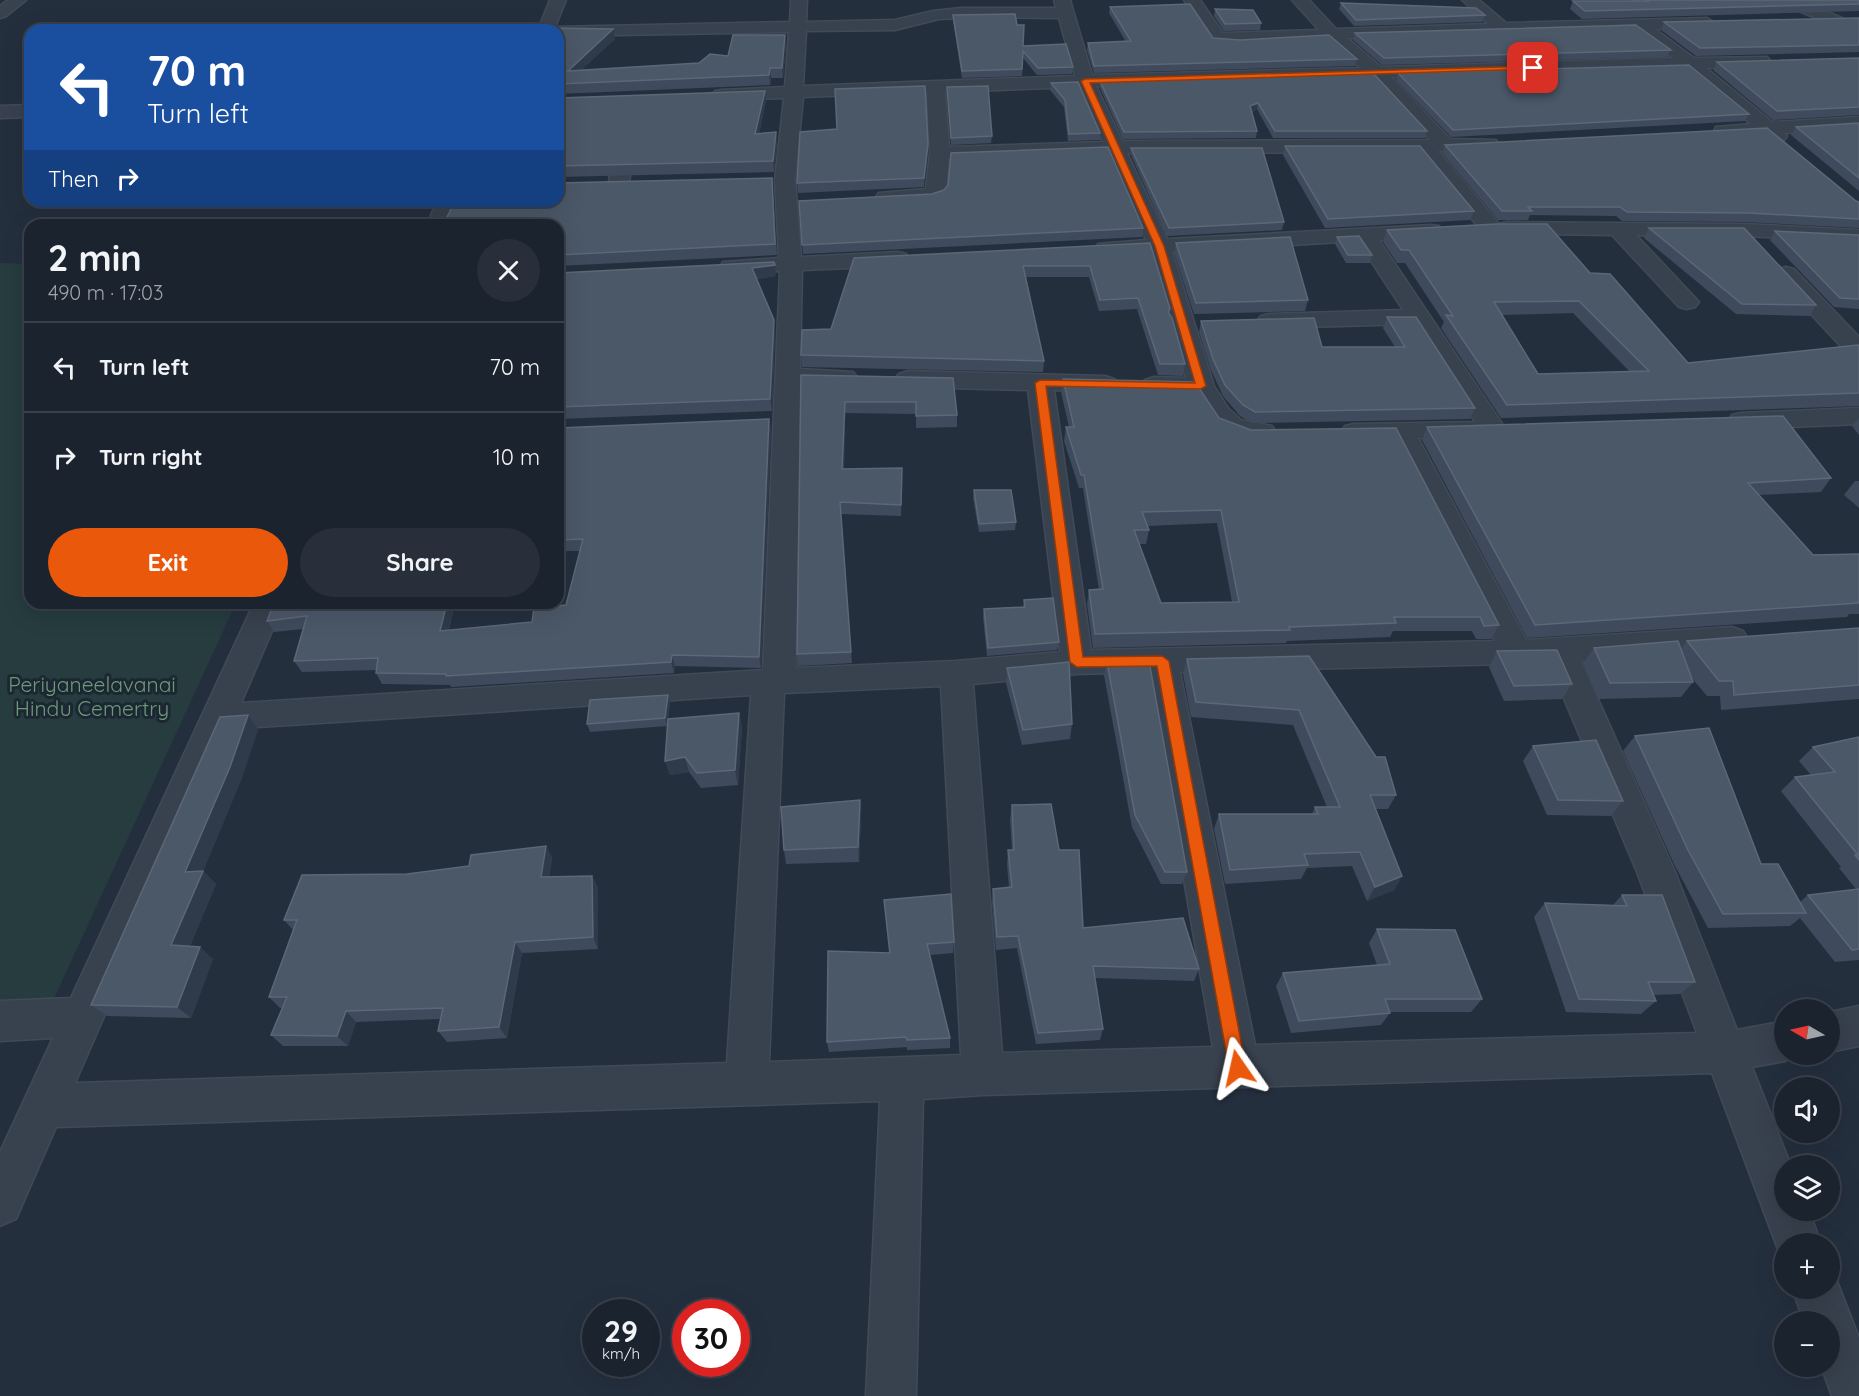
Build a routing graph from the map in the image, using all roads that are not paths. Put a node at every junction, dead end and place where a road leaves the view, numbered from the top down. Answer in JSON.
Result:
{"nodes":[{"id":1,"x":18,"y":0,"type":"edge"},
{"id":2,"x":558,"y":0,"type":"edge"},
{"id":3,"x":799,"y":0,"type":"edge"},
{"id":4,"x":1192,"y":0,"type":"edge"},
{"id":5,"x":1299,"y":0,"type":"edge"},
{"id":6,"x":1470,"y":0,"type":"edge"},
{"id":7,"x":1786,"y":0,"type":"edge"},
{"id":8,"x":1612,"y":6,"type":"edge"},
{"id":9,"x":1063,"y":7,"type":"edge"},
{"id":10,"x":0,"y":13,"type":"edge"},
{"id":11,"x":1859,"y":18,"type":"edge"},
{"id":12,"x":1835,"y":20,"type":"junction"},
{"id":13,"x":1789,"y":21,"type":"edge"},
{"id":14,"x":1719,"y":22,"type":"edge"},
{"id":15,"x":548,"y":24,"type":"edge"},
{"id":16,"x":1638,"y":24,"type":"junction"},
{"id":17,"x":798,"y":27,"type":"junction"},
{"id":18,"x":1502,"y":28,"type":"junction"},
{"id":19,"x":1859,"y":31,"type":"edge"},
{"id":20,"x":564,"y":32,"type":"edge"},
{"id":21,"x":1332,"y":34,"type":"junction"},
{"id":22,"x":1780,"y":61,"type":"edge"},
{"id":23,"x":1690,"y":63,"type":"junction"},
{"id":24,"x":1377,"y":73,"type":"junction"},
{"id":25,"x":1085,"y":81,"type":"junction"},
{"id":26,"x":936,"y":87,"type":"junction"},
{"id":27,"x":794,"y":92,"type":"junction"},
{"id":28,"x":700,"y":95,"type":"edge"},
{"id":29,"x":24,"y":111,"type":"edge"},
{"id":30,"x":0,"y":112,"type":"edge"},
{"id":31,"x":1859,"y":123,"type":"edge"},
{"id":32,"x":1768,"y":128,"type":"junction"},
{"id":33,"x":1708,"y":132,"type":"edge"},
{"id":34,"x":1506,"y":143,"type":"edge"},
{"id":35,"x":1786,"y":144,"type":"edge"},
{"id":36,"x":1423,"y":146,"type":"junction"},
{"id":37,"x":1446,"y":146,"type":"junction"},
{"id":38,"x":1114,"y":147,"type":"junction"},
{"id":39,"x":940,"y":153,"type":"junction"},
{"id":40,"x":564,"y":163,"type":"edge"},
{"id":41,"x":762,"y":180,"type":"edge"},
{"id":42,"x":785,"y":180,"type":"junction"},
{"id":43,"x":643,"y":183,"type":"edge"},
{"id":44,"x":866,"y":198,"type":"edge"},
{"id":45,"x":808,"y":201,"type":"edge"},
{"id":46,"x":785,"y":202,"type":"junction"},
{"id":47,"x":1491,"y":228,"type":"junction"},
{"id":48,"x":1618,"y":229,"type":"junction"},
{"id":49,"x":1744,"y":230,"type":"junction"},
{"id":50,"x":1365,"y":235,"type":"junction"},
{"id":51,"x":1859,"y":236,"type":"edge"},
{"id":52,"x":1159,"y":246,"type":"junction"},
{"id":53,"x":1088,"y":250,"type":"edge"},
{"id":54,"x":922,"y":258,"type":"edge"},
{"id":55,"x":791,"y":265,"type":"junction"},
{"id":56,"x":709,"y":268,"type":"edge"},
{"id":57,"x":1687,"y":302,"type":"dead end"},
{"id":58,"x":1419,"y":317,"type":"junction"},
{"id":59,"x":1252,"y":321,"type":"edge"},
{"id":60,"x":1204,"y":322,"type":"edge"},
{"id":61,"x":1180,"y":323,"type":"junction"},
{"id":62,"x":1859,"y":351,"type":"edge"},
{"id":63,"x":788,"y":376,"type":"junction"},
{"id":64,"x":1040,"y":383,"type":"junction"},
{"id":65,"x":1201,"y":386,"type":"junction"},
{"id":66,"x":1859,"y":416,"type":"edge"},
{"id":67,"x":1712,"y":422,"type":"edge"},
{"id":68,"x":1401,"y":431,"type":"junction"},
{"id":69,"x":1282,"y":432,"type":"edge"},
{"id":70,"x":1330,"y":432,"type":"edge"},
{"id":71,"x":266,"y":609,"type":"edge"},
{"id":72,"x":1755,"y":637,"type":"edge"},
{"id":73,"x":1560,"y":651,"type":"junction"},
{"id":74,"x":1517,"y":652,"type":"junction"},
{"id":75,"x":1162,"y":661,"type":"junction"},
{"id":76,"x":1077,"y":662,"type":"junction"},
{"id":77,"x":956,"y":673,"type":"junction"},
{"id":78,"x":773,"y":681,"type":"junction"},
{"id":79,"x":218,"y":717,"type":"junction"},
{"id":80,"x":83,"y":1017,"type":"junction"},
{"id":81,"x":0,"y":1021,"type":"edge"},
{"id":82,"x":1859,"y":1026,"type":"edge"},
{"id":83,"x":1840,"y":1030,"type":"edge"},
{"id":84,"x":1774,"y":1043,"type":"edge"},
{"id":85,"x":1725,"y":1052,"type":"junction"},
{"id":86,"x":1238,"y":1068,"type":"junction"},
{"id":87,"x":983,"y":1074,"type":"junction"},
{"id":88,"x":902,"y":1079,"type":"junction"},
{"id":89,"x":747,"y":1084,"type":"junction"},
{"id":90,"x":44,"y":1106,"type":"junction"},
{"id":91,"x":1774,"y":1180,"type":"edge"},
{"id":92,"x":0,"y":1203,"type":"edge"},
{"id":93,"x":1840,"y":1352,"type":"edge"},
{"id":94,"x":891,"y":1396,"type":"edge"},
{"id":95,"x":1857,"y":1396,"type":"edge"}],
"edges":[{"from":1,"to":10,"type":"street"},
{"from":2,"to":15,"type":"street"},
{"from":3,"to":17,"type":"street"},
{"from":4,"to":21,"type":"street"},
{"from":5,"to":21,"type":"street"},
{"from":6,"to":18,"type":"street"},
{"from":7,"to":12,"type":"street"},
{"from":8,"to":16,"type":"street"},
{"from":9,"to":17,"type":"street"},
{"from":9,"to":25,"type":"street"},
{"from":11,"to":12,"type":"street"},
{"from":12,"to":13,"type":"street"},
{"from":12,"to":19,"type":"street"},
{"from":14,"to":16,"type":"street"},
{"from":16,"to":18,"type":"street"},
{"from":16,"to":23,"type":"street"},
{"from":17,"to":20,"type":"street"},
{"from":17,"to":27,"type":"street"},
{"from":18,"to":21,"type":"street"},
{"from":21,"to":24,"type":"street"},
{"from":22,"to":23,"type":"street"},
{"from":23,"to":24,"type":"street"},
{"from":23,"to":32,"type":"street"},
{"from":24,"to":25,"type":"street"},
{"from":24,"to":37,"type":"street"},
{"from":25,"to":26,"type":"street"},
{"from":25,"to":38,"type":"street"},
{"from":26,"to":27,"type":"street"},
{"from":26,"to":39,"type":"street"},
{"from":27,"to":28,"type":"street"},
{"from":27,"to":42,"type":"street"},
{"from":29,"to":30,"type":"street"},
{"from":31,"to":32,"type":"street"},
{"from":32,"to":33,"type":"street"},
{"from":32,"to":35,"type":"street"},
{"from":34,"to":37,"type":"street"},
{"from":36,"to":37,"type":"street"},
{"from":36,"to":38,"type":"street"},
{"from":36,"to":47,"type":"street"},
{"from":38,"to":39,"type":"street"},
{"from":38,"to":52,"type":"street"},
{"from":39,"to":44,"type":"street"},
{"from":40,"to":43,"type":"street"},
{"from":41,"to":42,"type":"street"},
{"from":42,"to":46,"type":"street"},
{"from":45,"to":46,"type":"street"},
{"from":46,"to":55,"type":"street"},
{"from":47,"to":48,"type":"street"},
{"from":47,"to":50,"type":"street"},
{"from":48,"to":49,"type":"street"},
{"from":48,"to":57,"type":"street"},
{"from":49,"to":51,"type":"street"},
{"from":49,"to":62,"type":"street"},
{"from":50,"to":52,"type":"street"},
{"from":50,"to":58,"type":"street"},
{"from":52,"to":53,"type":"street"},
{"from":52,"to":61,"type":"street"},
{"from":54,"to":55,"type":"street"},
{"from":55,"to":56,"type":"street"},
{"from":55,"to":63,"type":"street"},
{"from":58,"to":59,"type":"street"},
{"from":58,"to":68,"type":"street"},
{"from":60,"to":61,"type":"street"},
{"from":61,"to":65,"type":"street"},
{"from":63,"to":64,"type":"street"},
{"from":63,"to":78,"type":"street"},
{"from":64,"to":65,"type":"street"},
{"from":64,"to":76,"type":"street"},
{"from":65,"to":69,"type":"street"},
{"from":66,"to":67,"type":"street"},
{"from":68,"to":70,"type":"street"},
{"from":68,"to":74,"type":"street"},
{"from":71,"to":79,"type":"street"},
{"from":72,"to":73,"type":"street"},
{"from":73,"to":74,"type":"street"},
{"from":73,"to":85,"type":"street"},
{"from":74,"to":75,"type":"street"},
{"from":75,"to":76,"type":"street"},
{"from":75,"to":86,"type":"street"},
{"from":76,"to":77,"type":"street"},
{"from":77,"to":78,"type":"street"},
{"from":77,"to":87,"type":"street"},
{"from":78,"to":79,"type":"street"},
{"from":78,"to":89,"type":"street"},
{"from":79,"to":80,"type":"street"},
{"from":80,"to":81,"type":"street"},
{"from":80,"to":90,"type":"street"},
{"from":82,"to":83,"type":"street"},
{"from":84,"to":85,"type":"street"},
{"from":85,"to":86,"type":"street"},
{"from":85,"to":91,"type":"street"},
{"from":86,"to":87,"type":"street"},
{"from":87,"to":88,"type":"street"},
{"from":88,"to":89,"type":"street"},
{"from":88,"to":94,"type":"street"},
{"from":89,"to":90,"type":"street"},
{"from":90,"to":92,"type":"street"},
{"from":93,"to":95,"type":"street"}]}
